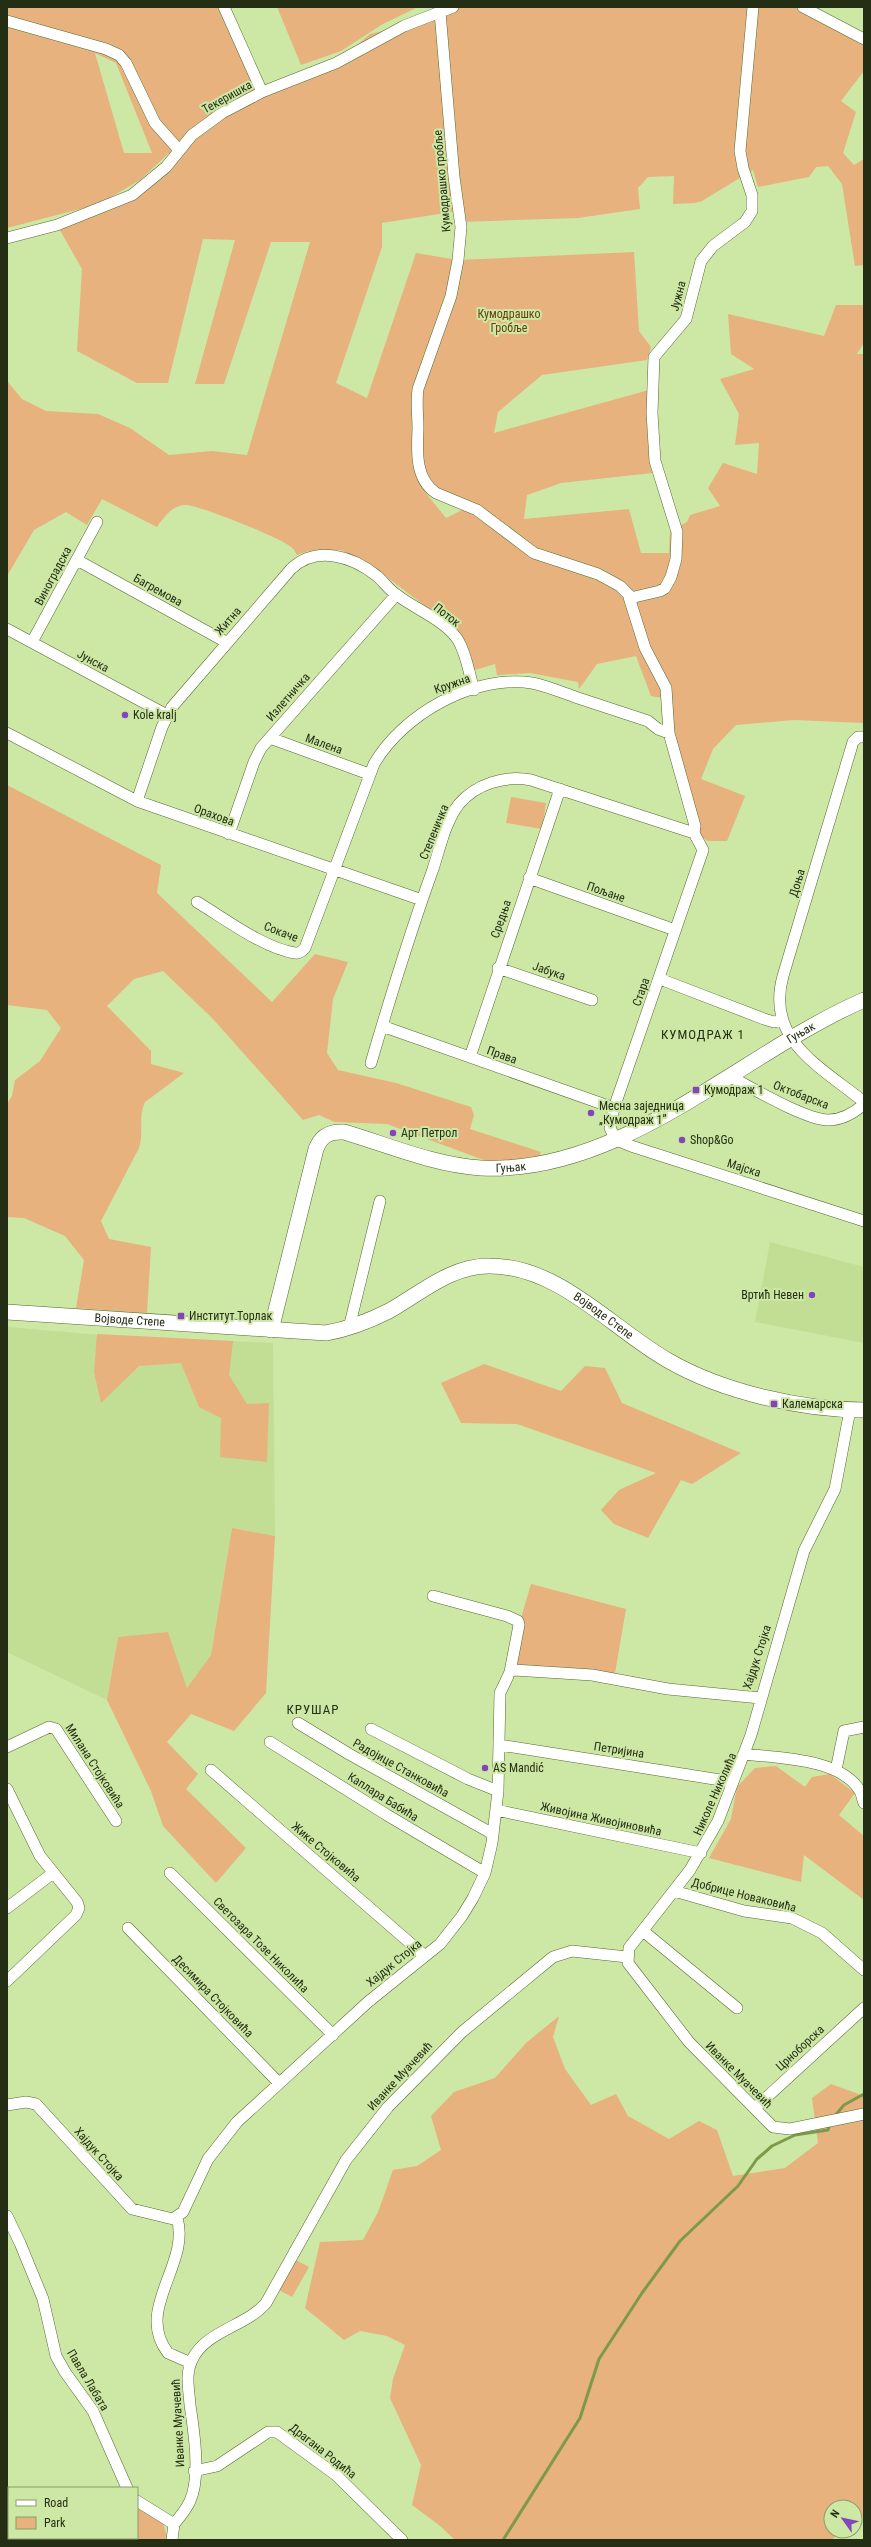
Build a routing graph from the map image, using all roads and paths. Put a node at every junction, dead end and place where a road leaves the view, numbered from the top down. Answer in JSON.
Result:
{"nodes":[{"id":1,"x":224,"y":7,"type":"edge"},
{"id":2,"x":452,"y":7,"type":"edge"},
{"id":3,"x":753,"y":7,"type":"edge"},
{"id":4,"x":803,"y":7,"type":"edge"},
{"id":5,"x":440,"y":12,"type":"junction"},
{"id":6,"x":7,"y":21,"type":"edge"},
{"id":7,"x":864,"y":40,"type":"edge"},
{"id":8,"x":262,"y":92,"type":"junction"},
{"id":9,"x":179,"y":150,"type":"junction"},
{"id":10,"x":7,"y":238,"type":"edge"},
{"id":11,"x":97,"y":522,"type":"dead end"},
{"id":12,"x":77,"y":560,"type":"junction"},
{"id":13,"x":396,"y":595,"type":"junction"},
{"id":14,"x":630,"y":598,"type":"junction"},
{"id":15,"x":7,"y":629,"type":"edge"},
{"id":16,"x":32,"y":642,"type":"junction"},
{"id":17,"x":226,"y":642,"type":"junction"},
{"id":18,"x":474,"y":690,"type":"junction"},
{"id":19,"x":167,"y":715,"type":"junction"},
{"id":20,"x":669,"y":732,"type":"junction"},
{"id":21,"x":7,"y":733,"type":"edge"},
{"id":22,"x":861,"y":737,"type":"edge"},
{"id":23,"x":270,"y":738,"type":"junction"},
{"id":24,"x":369,"y":774,"type":"junction"},
{"id":25,"x":560,"y":789,"type":"junction"},
{"id":26,"x":137,"y":801,"type":"junction"},
{"id":27,"x":694,"y":833,"type":"junction"},
{"id":28,"x":229,"y":834,"type":"junction"},
{"id":29,"x":334,"y":870,"type":"junction"},
{"id":30,"x":529,"y":878,"type":"junction"},
{"id":31,"x":422,"y":900,"type":"junction"},
{"id":32,"x":197,"y":902,"type":"dead end"},
{"id":33,"x":675,"y":930,"type":"junction"},
{"id":34,"x":498,"y":968,"type":"junction"},
{"id":35,"x":660,"y":979,"type":"junction"},
{"id":36,"x":592,"y":1000,"type":"dead end"},
{"id":37,"x":864,"y":1000,"type":"edge"},
{"id":38,"x":782,"y":1020,"type":"junction"},
{"id":39,"x":382,"y":1026,"type":"junction"},
{"id":40,"x":791,"y":1038,"type":"junction"},
{"id":41,"x":470,"y":1057,"type":"junction"},
{"id":42,"x":371,"y":1063,"type":"dead end"},
{"id":43,"x":729,"y":1076,"type":"junction"},
{"id":44,"x":864,"y":1103,"type":"edge"},
{"id":45,"x":614,"y":1108,"type":"junction"},
{"id":46,"x":616,"y":1140,"type":"junction"},
{"id":47,"x":380,"y":1201,"type":"dead end"},
{"id":48,"x":864,"y":1221,"type":"edge"},
{"id":49,"x":7,"y":1312,"type":"edge"},
{"id":50,"x":349,"y":1328,"type":"junction"},
{"id":51,"x":271,"y":1330,"type":"junction"},
{"id":52,"x":857,"y":1410,"type":"edge"},
{"id":53,"x":433,"y":1596,"type":"dead end"},
{"id":54,"x":510,"y":1672,"type":"junction"},
{"id":55,"x":760,"y":1698,"type":"junction"},
{"id":56,"x":298,"y":1723,"type":"dead end"},
{"id":57,"x":864,"y":1727,"type":"edge"},
{"id":58,"x":372,"y":1729,"type":"dead end"},
{"id":59,"x":270,"y":1742,"type":"dead end"},
{"id":60,"x":500,"y":1745,"type":"junction"},
{"id":61,"x":7,"y":1747,"type":"edge"},
{"id":62,"x":744,"y":1754,"type":"junction"},
{"id":63,"x":211,"y":1770,"type":"dead end"},
{"id":64,"x":836,"y":1770,"type":"junction"},
{"id":65,"x":733,"y":1782,"type":"junction"},
{"id":66,"x":7,"y":1789,"type":"edge"},
{"id":67,"x":862,"y":1790,"type":"edge"},
{"id":68,"x":498,"y":1791,"type":"junction"},
{"id":69,"x":864,"y":1803,"type":"edge"},
{"id":70,"x":11,"y":1806,"type":"edge"},
{"id":71,"x":496,"y":1810,"type":"junction"},
{"id":72,"x":116,"y":1821,"type":"dead end"},
{"id":73,"x":493,"y":1834,"type":"junction"},
{"id":74,"x":701,"y":1853,"type":"junction"},
{"id":75,"x":53,"y":1873,"type":"junction"},
{"id":76,"x":170,"y":1873,"type":"dead end"},
{"id":77,"x":485,"y":1873,"type":"junction"},
{"id":78,"x":674,"y":1891,"type":"junction"},
{"id":79,"x":7,"y":1908,"type":"edge"},
{"id":80,"x":128,"y":1928,"type":"dead end"},
{"id":81,"x":643,"y":1932,"type":"junction"},
{"id":82,"x":425,"y":1956,"type":"junction"},
{"id":83,"x":626,"y":1957,"type":"junction"},
{"id":84,"x":864,"y":1970,"type":"edge"},
{"id":85,"x":7,"y":1981,"type":"edge"},
{"id":86,"x":737,"y":2008,"type":"dead end"},
{"id":87,"x":864,"y":2008,"type":"edge"},
{"id":88,"x":332,"y":2035,"type":"junction"},
{"id":89,"x":279,"y":2083,"type":"junction"},
{"id":90,"x":7,"y":2105,"type":"edge"},
{"id":91,"x":755,"y":2108,"type":"junction"},
{"id":92,"x":864,"y":2114,"type":"edge"},
{"id":93,"x":7,"y":2216,"type":"edge"},
{"id":94,"x":177,"y":2218,"type":"junction"},
{"id":95,"x":191,"y":2363,"type":"junction"},
{"id":96,"x":194,"y":2471,"type":"junction"},
{"id":97,"x":127,"y":2487,"type":"edge"},
{"id":98,"x":138,"y":2502,"type":"edge"},
{"id":99,"x":174,"y":2524,"type":"junction"},
{"id":100,"x":172,"y":2540,"type":"edge"},
{"id":101,"x":402,"y":2540,"type":"edge"}],
"edges":[{"from":1,"to":8,"type":"street"},
{"from":2,"to":5,"type":"street","name":"Текеришка"},
{"from":3,"to":14,"type":"street","name":"Јужна"},
{"from":4,"to":7,"type":"street"},
{"from":5,"to":8,"type":"street","name":"Текеришка"},
{"from":5,"to":14,"type":"street","name":"Кумодрашко гробље"},
{"from":6,"to":9,"type":"street"},
{"from":8,"to":9,"type":"street","name":"Текеришка"},
{"from":9,"to":10,"type":"street","name":"Текеришка"},
{"from":11,"to":12,"type":"street","name":"Виноградска"},
{"from":12,"to":16,"type":"street","name":"Виноградска"},
{"from":12,"to":17,"type":"street","name":"Багремова"},
{"from":13,"to":17,"type":"street","name":"Житна"},
{"from":13,"to":18,"type":"street","name":"Поток"},
{"from":13,"to":23,"type":"street","name":"Излетничка"},
{"from":14,"to":20,"type":"street"},
{"from":15,"to":16,"type":"street","name":"Јунска"},
{"from":16,"to":19,"type":"street","name":"Јунска"},
{"from":17,"to":19,"type":"street","name":"Житна"},
{"from":18,"to":20,"type":"street","name":"Кружна"},
{"from":18,"to":24,"type":"street","name":"Кружна"},
{"from":19,"to":26,"type":"street","name":"Житна"},
{"from":20,"to":27,"type":"street"},
{"from":21,"to":26,"type":"street","name":"Орахова"},
{"from":22,"to":38,"type":"street","name":"Доња"},
{"from":23,"to":24,"type":"street","name":"Малена"},
{"from":23,"to":28,"type":"street","name":"Излетничка"},
{"from":24,"to":29,"type":"street","name":"Кружна"},
{"from":25,"to":27,"type":"street","name":"Степеничка"},
{"from":25,"to":30,"type":"street","name":"Средња"},
{"from":25,"to":31,"type":"street","name":"Степеничка"},
{"from":26,"to":28,"type":"street","name":"Орахова"},
{"from":27,"to":33,"type":"street","name":"Стара"},
{"from":28,"to":29,"type":"street","name":"Орахова"},
{"from":29,"to":31,"type":"street","name":"Орахова"},
{"from":29,"to":32,"type":"street","name":"Сокаче"},
{"from":30,"to":33,"type":"street","name":"Пољане"},
{"from":30,"to":34,"type":"street","name":"Средња"},
{"from":31,"to":39,"type":"street","name":"Степеничка"},
{"from":33,"to":35,"type":"street","name":"Стара"},
{"from":34,"to":36,"type":"street","name":"Јабука"},
{"from":34,"to":41,"type":"street","name":"Средња"},
{"from":35,"to":38,"type":"street","name":"Гуњак"},
{"from":35,"to":45,"type":"street","name":"Стара"},
{"from":37,"to":40,"type":"street","name":"Гуњак"},
{"from":38,"to":40,"type":"street","name":"Доња"},
{"from":39,"to":41,"type":"street","name":"Права"},
{"from":39,"to":42,"type":"street","name":"Степеничка"},
{"from":40,"to":43,"type":"street","name":"Гуњак"},
{"from":40,"to":44,"type":"street","name":"Октобарска"},
{"from":41,"to":45,"type":"street","name":"Права"},
{"from":43,"to":44,"type":"street","name":"Октобарска"},
{"from":43,"to":46,"type":"street","name":"Гуњак"},
{"from":45,"to":46,"type":"street","name":"Стара"},
{"from":46,"to":48,"type":"street","name":"Мајска"},
{"from":46,"to":51,"type":"street","name":"Гуњак"},
{"from":47,"to":50,"type":"street"},
{"from":49,"to":51,"type":"street","name":"Војводе Степе"},
{"from":50,"to":51,"type":"street","name":"Војводе Степе"},
{"from":50,"to":52,"type":"street","name":"Војводе Степе"},
{"from":52,"to":55,"type":"street","name":"Хајдук Стојка"},
{"from":53,"to":54,"type":"street","name":"Хајдук Стојка"},
{"from":54,"to":55,"type":"street","name":"Хајдук Стојка"},
{"from":54,"to":60,"type":"street","name":"Хајдук Стојка"},
{"from":55,"to":62,"type":"street"},
{"from":56,"to":73,"type":"street","name":"Радојице Станковића"},
{"from":57,"to":64,"type":"street"},
{"from":58,"to":68,"type":"street"},
{"from":59,"to":77,"type":"street","name":"Каплара Бабића"},
{"from":60,"to":65,"type":"street","name":"Петријина"},
{"from":60,"to":68,"type":"street","name":"Хајдук Стојка"},
{"from":61,"to":72,"type":"street","name":"Милана Стојковића"},
{"from":62,"to":64,"type":"street","name":"Николе Николића"},
{"from":62,"to":65,"type":"street","name":"Николе Николића"},
{"from":63,"to":82,"type":"street","name":"Жике Стојковића"},
{"from":64,"to":67,"type":"street","name":"Николе Николића"},
{"from":65,"to":74,"type":"street","name":"Николе Николића"},
{"from":66,"to":70,"type":"street"},
{"from":67,"to":69,"type":"street","name":"Николе Николића"},
{"from":68,"to":71,"type":"street","name":"Хајдук Стојка"},
{"from":70,"to":75,"type":"street"},
{"from":71,"to":73,"type":"street","name":"Хајдук Стојка"},
{"from":71,"to":74,"type":"street","name":"Живојина Живојиновића"},
{"from":73,"to":77,"type":"street","name":"Хајдук Стојка"},
{"from":74,"to":78,"type":"street","name":"Николе Николића"},
{"from":75,"to":79,"type":"street"},
{"from":75,"to":85,"type":"street"},
{"from":76,"to":88,"type":"street","name":"Светозара Тозе Николића"},
{"from":77,"to":82,"type":"street","name":"Хајдук Стојка"},
{"from":78,"to":81,"type":"street","name":"Николе Николића"},
{"from":78,"to":84,"type":"street","name":"Добрице Новаковића"},
{"from":80,"to":89,"type":"street","name":"Десимира Стојковића"},
{"from":81,"to":83,"type":"street","name":"Николе Николића"},
{"from":81,"to":86,"type":"street"},
{"from":82,"to":88,"type":"street","name":"Хајдук Стојка"},
{"from":83,"to":91,"type":"street","name":"Иванке Муачевић"},
{"from":83,"to":95,"type":"street","name":"Иванке Муачевић"},
{"from":87,"to":91,"type":"street","name":"Црноборска"},
{"from":88,"to":89,"type":"street","name":"Хајдук Стојка"},
{"from":89,"to":94,"type":"street","name":"Хајдук Стојка"},
{"from":90,"to":94,"type":"street","name":"Хајдук Стојка"},
{"from":91,"to":92,"type":"street","name":"Иванке Муачевић"},
{"from":93,"to":97,"type":"street","name":"Павла Лабата"},
{"from":94,"to":95,"type":"street"},
{"from":95,"to":96,"type":"street","name":"Иванке Муачевић"},
{"from":96,"to":99,"type":"street","name":"Иванке Муачевић"},
{"from":96,"to":101,"type":"street","name":"Драгана Родића"},
{"from":98,"to":99,"type":"street"},
{"from":99,"to":100,"type":"street"}]}
